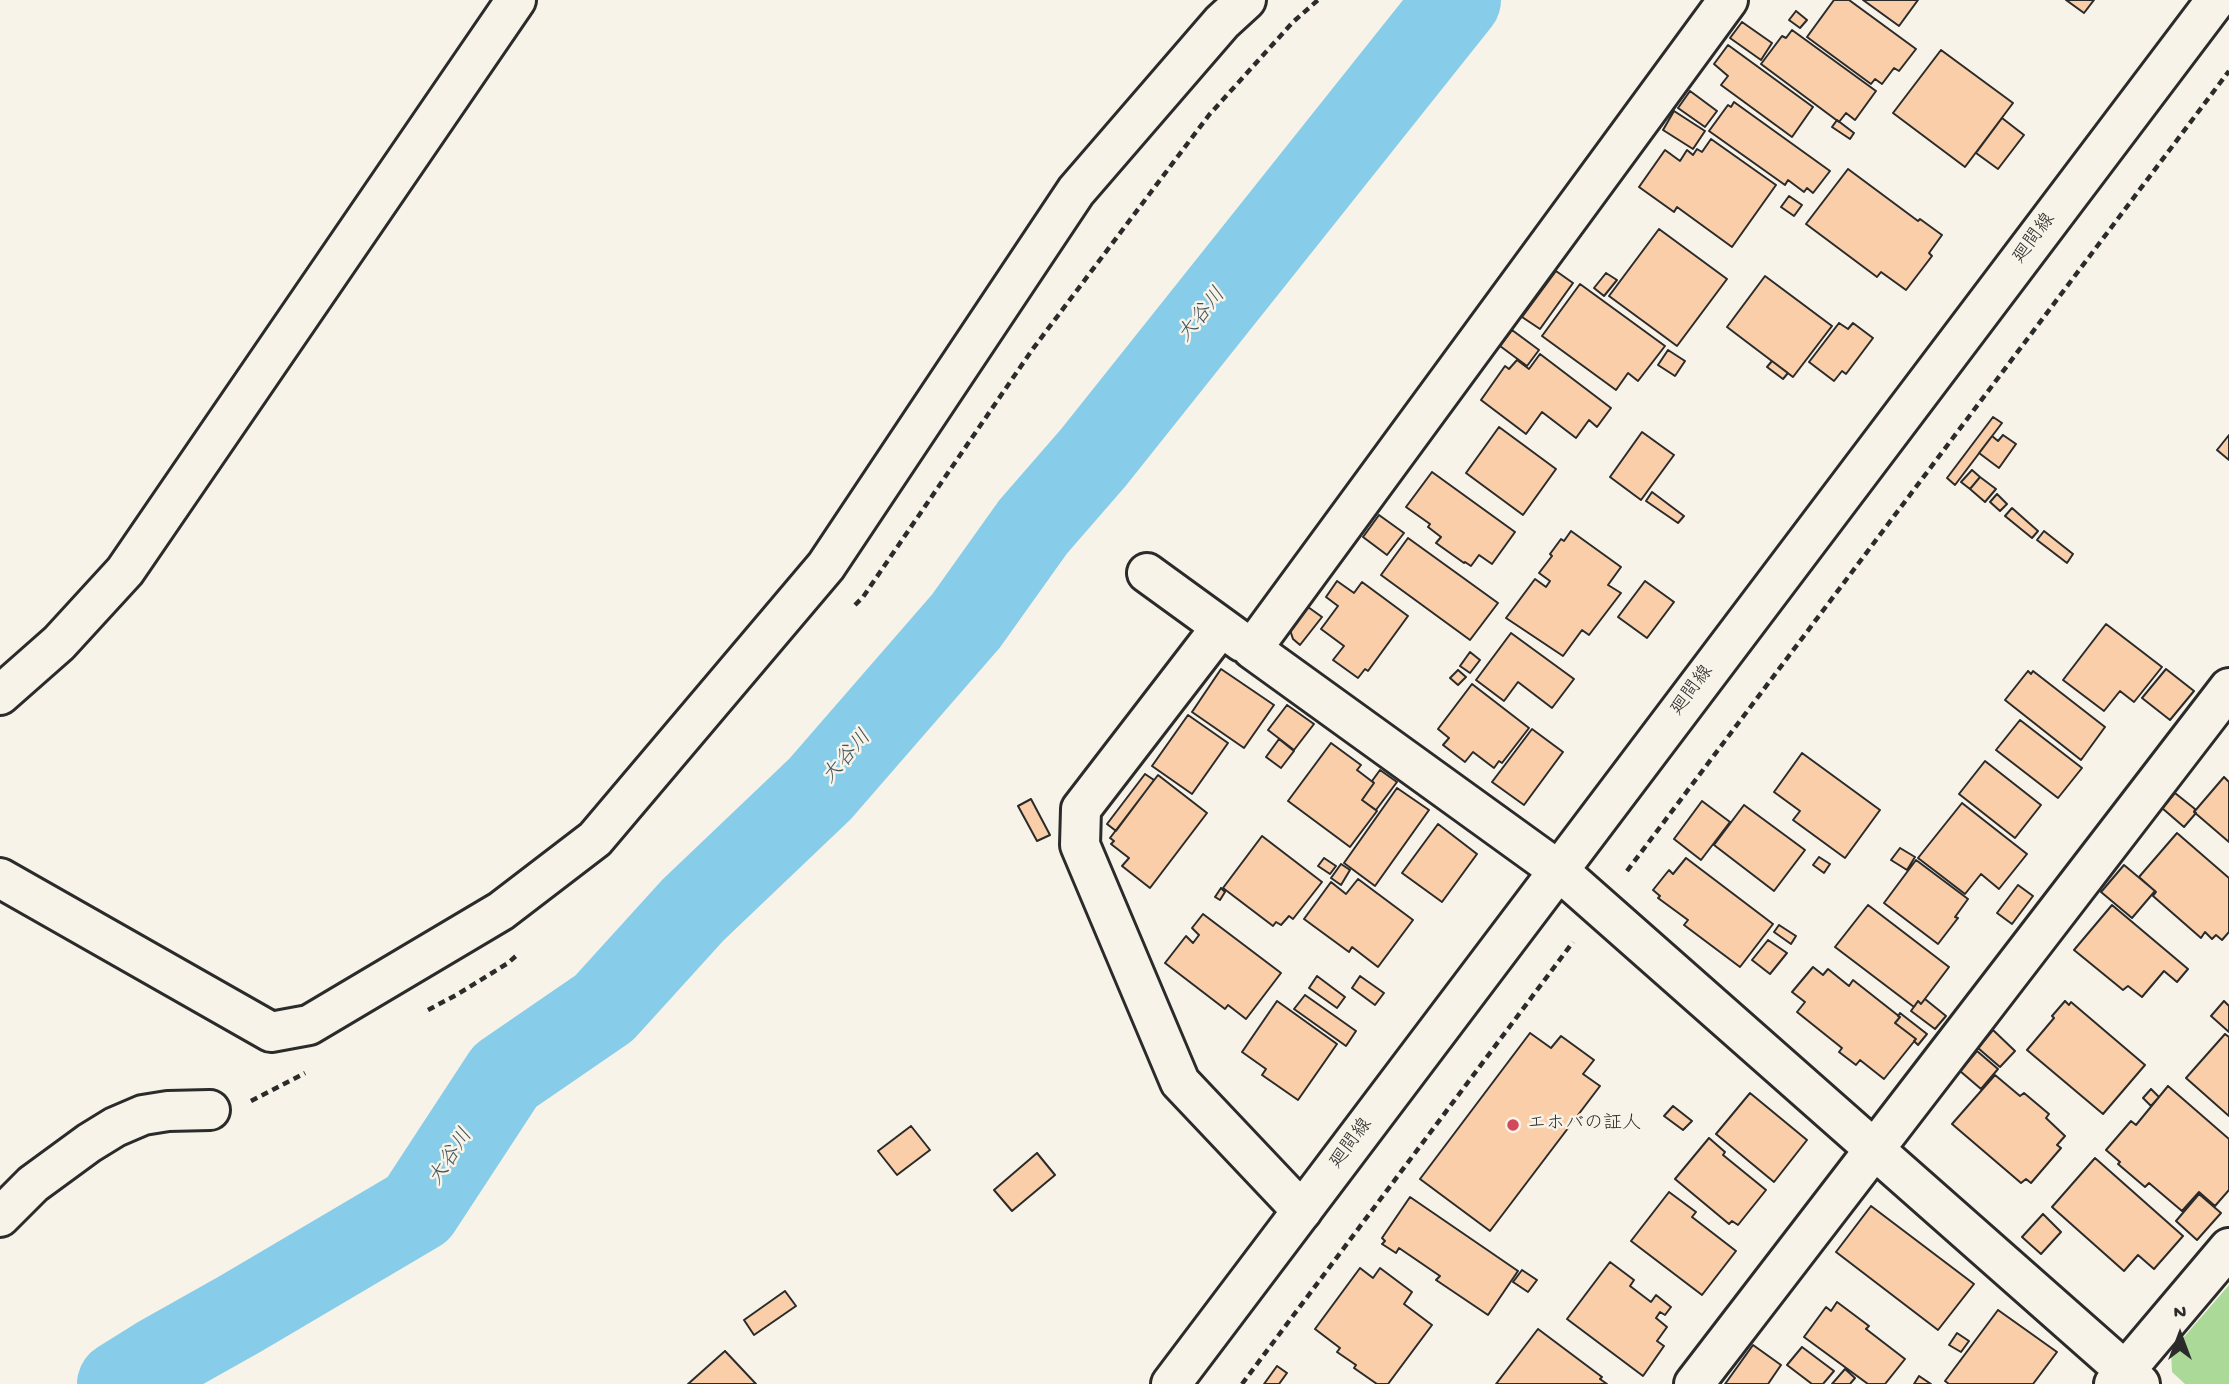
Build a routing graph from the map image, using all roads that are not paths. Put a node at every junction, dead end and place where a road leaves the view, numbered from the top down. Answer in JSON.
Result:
{"nodes":[{"id":1,"x":516,"y":0,"type":"edge"},
{"id":2,"x":1246,"y":0,"type":"edge"},
{"id":3,"x":1728,"y":0,"type":"edge"},
{"id":4,"x":2216,"y":0,"type":"edge"},
{"id":5,"x":1147,"y":573,"type":"dead end"},
{"id":6,"x":1221,"y":627,"type":"junction"},
{"id":7,"x":1252,"y":649,"type":"junction"},
{"id":8,"x":2229,"y":688,"type":"edge"},
{"id":9,"x":0,"y":695,"type":"edge"},
{"id":10,"x":1558,"y":870,"type":"junction"},
{"id":11,"x":0,"y":878,"type":"edge"},
{"id":12,"x":210,"y":1110,"type":"dead end"},
{"id":13,"x":1873,"y":1149,"type":"junction"},
{"id":14,"x":1301,"y":1211,"type":"junction"},
{"id":15,"x":0,"y":1217,"type":"edge"},
{"id":16,"x":2229,"y":1248,"type":"edge"},
{"id":17,"x":2126,"y":1379,"type":"edge"},
{"id":18,"x":1171,"y":1384,"type":"edge"},
{"id":19,"x":1694,"y":1384,"type":"edge"}],
"edges":[{"from":1,"to":9,"type":"street"},
{"from":2,"to":11,"type":"street"},
{"from":3,"to":7,"type":"street"},
{"from":4,"to":10,"type":"street","name":"廻間線"},
{"from":5,"to":6,"type":"street"},
{"from":6,"to":7,"type":"street"},
{"from":6,"to":14,"type":"street"},
{"from":7,"to":10,"type":"street"},
{"from":8,"to":13,"type":"street"},
{"from":10,"to":13,"type":"street"},
{"from":10,"to":14,"type":"street","name":"廻間線"},
{"from":12,"to":15,"type":"street"},
{"from":13,"to":17,"type":"street"},
{"from":13,"to":19,"type":"street"},
{"from":14,"to":18,"type":"street","name":"廻間線"},
{"from":16,"to":17,"type":"street"}]}
